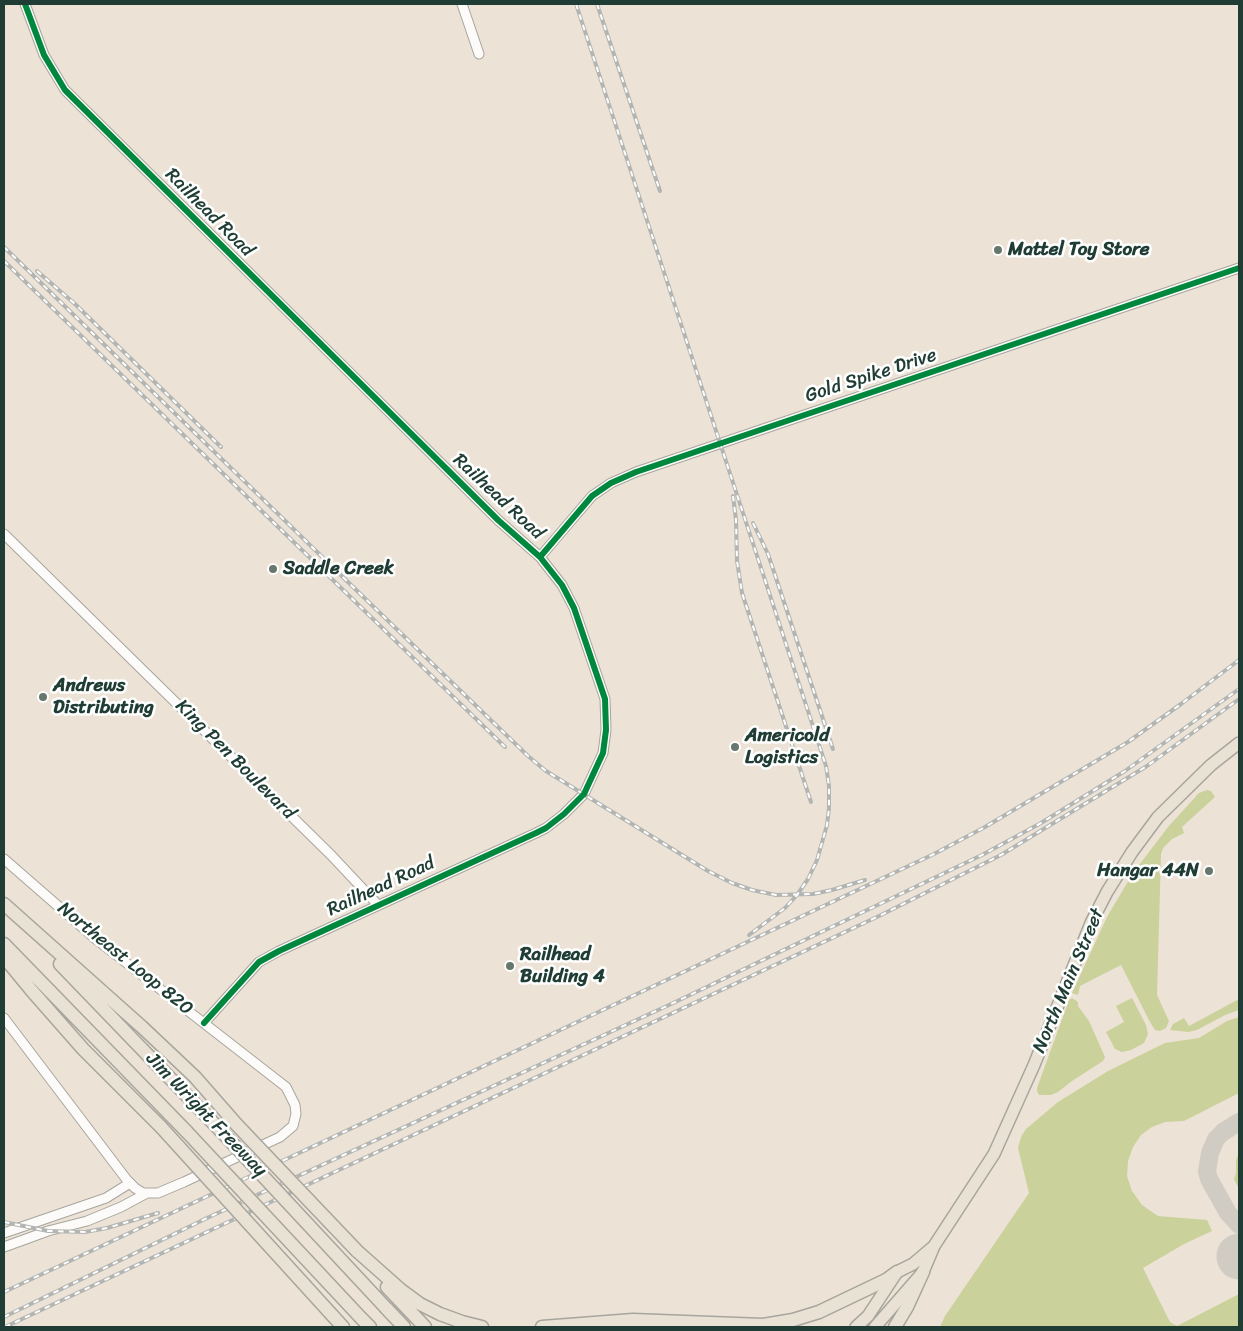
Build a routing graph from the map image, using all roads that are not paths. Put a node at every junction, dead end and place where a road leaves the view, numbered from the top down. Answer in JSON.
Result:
{"nodes":[{"id":1,"x":25,"y":4,"type":"edge"},
{"id":2,"x":462,"y":4,"type":"edge"},
{"id":3,"x":479,"y":54,"type":"dead end"},
{"id":4,"x":1239,"y":268,"type":"edge"},
{"id":5,"x":4,"y":534,"type":"edge"},
{"id":6,"x":540,"y":557,"type":"junction"},
{"id":7,"x":1239,"y":743,"type":"edge"},
{"id":8,"x":4,"y":859,"type":"edge"},
{"id":9,"x":4,"y":905,"type":"edge"},
{"id":10,"x":378,"y":905,"type":"junction"},
{"id":11,"x":4,"y":944,"type":"edge"},
{"id":12,"x":4,"y":957,"type":"edge"},
{"id":13,"x":4,"y":1018,"type":"edge"},
{"id":14,"x":204,"y":1023,"type":"junction"},
{"id":15,"x":130,"y":1183,"type":"junction"},
{"id":16,"x":147,"y":1193,"type":"junction"},
{"id":17,"x":31,"y":1223,"type":"junction"},
{"id":18,"x":4,"y":1233,"type":"edge"},
{"id":19,"x":35,"y":1235,"type":"junction"},
{"id":20,"x":934,"y":1246,"type":"junction"},
{"id":21,"x":4,"y":1247,"type":"edge"},
{"id":22,"x":357,"y":1251,"type":"junction"},
{"id":23,"x":897,"y":1272,"type":"junction"},
{"id":24,"x":924,"y":1272,"type":"junction"},
{"id":25,"x":337,"y":1322,"type":"edge"},
{"id":26,"x":365,"y":1323,"type":"edge"},
{"id":27,"x":404,"y":1327,"type":"edge"},
{"id":28,"x":425,"y":1327,"type":"edge"},
{"id":29,"x":482,"y":1327,"type":"edge"},
{"id":30,"x":542,"y":1327,"type":"edge"},
{"id":31,"x":856,"y":1327,"type":"edge"},
{"id":32,"x":875,"y":1327,"type":"edge"},
{"id":33,"x":895,"y":1327,"type":"edge"}],
"edges":[{"from":1,"to":6,"type":"street","name":"Railhead Road"},
{"from":2,"to":3,"type":"street"},
{"from":4,"to":6,"type":"street","name":"Gold Spike Drive"},
{"from":5,"to":10,"type":"street","name":"King Pen Boulevard"},
{"from":6,"to":10,"type":"street","name":"Railhead Road"},
{"from":7,"to":20,"type":"main road","name":"North Main Street"},
{"from":8,"to":14,"type":"street","name":"Northeast Loop 820"},
{"from":9,"to":22,"type":"highway","bridge":true},
{"from":9,"to":27,"type":"highway","name":"Jim Wright Freeway","bridge":true},
{"from":10,"to":14,"type":"street","name":"Railhead Road"},
{"from":11,"to":26,"type":"highway","name":"Jim Wright Freeway","bridge":true},
{"from":12,"to":25,"type":"highway","bridge":true},
{"from":13,"to":15,"type":"street"},
{"from":14,"to":16,"type":"street","name":"Northeast Loop 820"},
{"from":15,"to":16,"type":"street"},
{"from":15,"to":17,"type":"street"},
{"from":16,"to":19,"type":"street","name":"Northeast Loop 820"},
{"from":17,"to":18,"type":"street"},
{"from":17,"to":19,"type":"street"},
{"from":19,"to":21,"type":"street","name":"Northeast Loop 820"},
{"from":20,"to":23,"type":"main road","name":"North Main Street"},
{"from":20,"to":24,"type":"main road","name":"North Main Street"},
{"from":22,"to":28,"type":"highway"},
{"from":22,"to":29,"type":"highway"},
{"from":23,"to":30,"type":"highway"},
{"from":23,"to":31,"type":"main road","name":"North Main Street"},
{"from":24,"to":32,"type":"main road","name":"North Main Street"},
{"from":24,"to":33,"type":"highway"}]}
